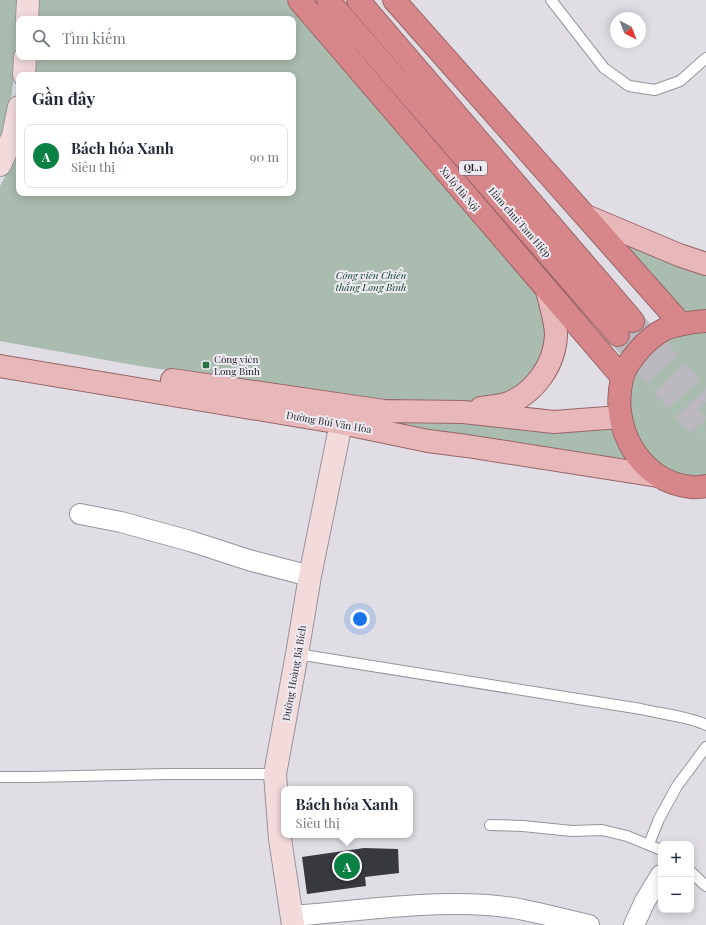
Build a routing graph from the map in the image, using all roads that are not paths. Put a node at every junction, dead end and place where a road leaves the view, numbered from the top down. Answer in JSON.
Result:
{"nodes":[{"id":1,"x":28,"y":0,"type":"edge"},
{"id":2,"x":300,"y":0,"type":"edge"},
{"id":3,"x":328,"y":0,"type":"edge"},
{"id":4,"x":358,"y":0,"type":"edge"},
{"id":5,"x":394,"y":0,"type":"edge"},
{"id":6,"x":551,"y":0,"type":"edge"},
{"id":7,"x":27,"y":16,"type":"edge"},
{"id":8,"x":706,"y":58,"type":"edge"},
{"id":9,"x":25,"y":60,"type":"edge"},
{"id":10,"x":24,"y":72,"type":"edge"},
{"id":11,"x":16,"y":119,"type":"edge"},
{"id":12,"x":0,"y":165,"type":"edge"},
{"id":13,"x":586,"y":216,"type":"junction"},
{"id":14,"x":706,"y":264,"type":"edge"},
{"id":15,"x":547,"y":290,"type":"junction"},
{"id":16,"x":706,"y":320,"type":"edge"},
{"id":17,"x":682,"y":324,"type":"junction"},
{"id":18,"x":0,"y":351,"type":"edge"},
{"id":19,"x":0,"y":366,"type":"edge"},
{"id":20,"x":622,"y":377,"type":"junction"},
{"id":21,"x":463,"y":412,"type":"junction"},
{"id":22,"x":342,"y":414,"type":"junction"},
{"id":23,"x":620,"y":417,"type":"junction"},
{"id":24,"x":658,"y":476,"type":"junction"},
{"id":25,"x":706,"y":486,"type":"edge"},
{"id":26,"x":80,"y":514,"type":"dead end"},
{"id":27,"x":310,"y":576,"type":"junction"},
{"id":28,"x":297,"y":654,"type":"junction"},
{"id":29,"x":706,"y":726,"type":"edge"},
{"id":30,"x":706,"y":747,"type":"edge"},
{"id":31,"x":275,"y":774,"type":"junction"},
{"id":32,"x":0,"y":777,"type":"edge"},
{"id":33,"x":490,"y":825,"type":"dead end"},
{"id":34,"x":649,"y":844,"type":"junction"},
{"id":35,"x":658,"y":848,"type":"edge"},
{"id":36,"x":694,"y":875,"type":"edge"},
{"id":37,"x":660,"y":877,"type":"edge"},
{"id":38,"x":706,"y":886,"type":"edge"},
{"id":39,"x":293,"y":921,"type":"edge"},
{"id":40,"x":589,"y":925,"type":"edge"},
{"id":41,"x":634,"y":925,"type":"edge"}],
"edges":[{"from":1,"to":7,"type":"street"},
{"from":2,"to":15,"type":"highway","name":"Xa lộ Hà Nội","number":"QL.1"},
{"from":3,"to":4,"type":"highway","name":"Hầm chui Tam Hiệp","number":"QL.1"},
{"from":5,"to":13,"type":"highway"},
{"from":6,"to":8,"type":"lane"},
{"from":9,"to":10,"type":"street"},
{"from":11,"to":12,"type":"street"},
{"from":13,"to":14,"type":"main road"},
{"from":13,"to":17,"type":"highway"},
{"from":15,"to":20,"type":"highway","name":"Xa lộ Hà Nội","number":"QL.1"},
{"from":15,"to":21,"type":"main road"},
{"from":16,"to":17,"type":"highway"},
{"from":17,"to":20,"type":"highway"},
{"from":18,"to":22,"type":"main road","name":"Đường Bùi Văn Hòa"},
{"from":19,"to":22,"type":"main road","name":"Đường Bùi Văn Hòa"},
{"from":20,"to":23,"type":"highway"},
{"from":21,"to":22,"type":"main road","name":"Đường Bùi Văn Hòa"},
{"from":21,"to":23,"type":"main road","name":"Đường Bùi Văn Hòa"},
{"from":22,"to":24,"type":"main road","name":"Đường Bùi Văn Hòa"},
{"from":22,"to":27,"type":"street","name":"Đường Hoàng Bá Bích"},
{"from":23,"to":24,"type":"highway"},
{"from":24,"to":25,"type":"highway"},
{"from":26,"to":27,"type":"street"},
{"from":27,"to":28,"type":"street","name":"Đường Hoàng Bá Bích"},
{"from":28,"to":29,"type":"lane"},
{"from":28,"to":31,"type":"street","name":"Đường Hoàng Bá Bích"},
{"from":30,"to":34,"type":"lane"},
{"from":31,"to":32,"type":"lane"},
{"from":31,"to":39,"type":"street","name":"Đường Hoàng Bá Bích"},
{"from":33,"to":34,"type":"lane"},
{"from":34,"to":35,"type":"lane"},
{"from":36,"to":38,"type":"lane"},
{"from":37,"to":41,"type":"street"},
{"from":39,"to":40,"type":"street"}]}
